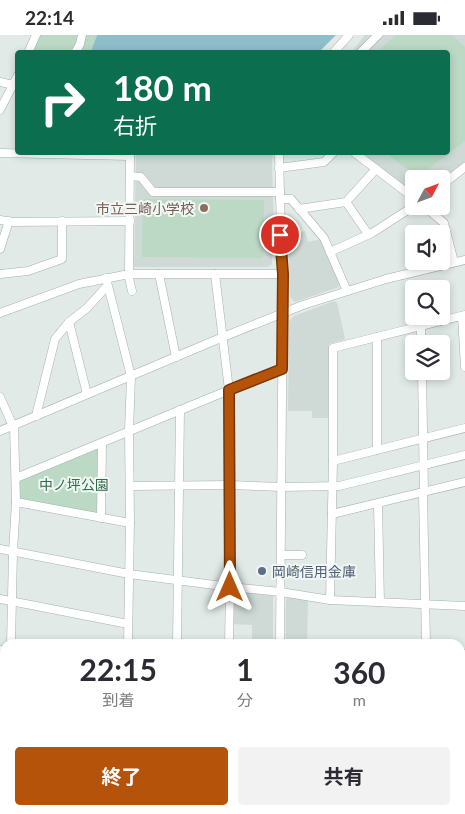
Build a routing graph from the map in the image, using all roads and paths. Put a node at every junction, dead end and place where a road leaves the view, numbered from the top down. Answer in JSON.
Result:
{"nodes":[{"id":1,"x":36,"y":35,"type":"edge"},
{"id":2,"x":82,"y":35,"type":"edge"},
{"id":3,"x":349,"y":35,"type":"edge"},
{"id":4,"x":355,"y":35,"type":"edge"},
{"id":5,"x":378,"y":35,"type":"edge"},
{"id":6,"x":29,"y":50,"type":"edge"},
{"id":7,"x":77,"y":50,"type":"edge"},
{"id":8,"x":336,"y":50,"type":"edge"},
{"id":9,"x":342,"y":50,"type":"edge"},
{"id":10,"x":363,"y":50,"type":"edge"},
{"id":11,"x":0,"y":82,"type":"edge"},
{"id":12,"x":15,"y":86,"type":"edge"},
{"id":13,"x":0,"y":110,"type":"edge"},
{"id":14,"x":0,"y":153,"type":"edge"},
{"id":15,"x":15,"y":153,"type":"edge"},
{"id":16,"x":130,"y":155,"type":"edge"},
{"id":17,"x":278,"y":155,"type":"edge"},
{"id":18,"x":331,"y":155,"type":"edge"},
{"id":19,"x":358,"y":155,"type":"edge"},
{"id":20,"x":279,"y":168,"type":"junction"},
{"id":21,"x":376,"y":169,"type":"junction"},
{"id":22,"x":464,"y":170,"type":"edge"},
{"id":23,"x":130,"y":176,"type":"junction"},
{"id":24,"x":450,"y":180,"type":"edge"},
{"id":25,"x":405,"y":191,"type":"edge"},
{"id":26,"x":280,"y":196,"type":"junction"},
{"id":27,"x":346,"y":202,"type":"junction"},
{"id":28,"x":299,"y":209,"type":"junction"},
{"id":29,"x":405,"y":211,"type":"edge"},
{"id":30,"x":435,"y":215,"type":"edge"},
{"id":31,"x":0,"y":220,"type":"edge"},
{"id":32,"x":9,"y":221,"type":"junction"},
{"id":33,"x":62,"y":221,"type":"junction"},
{"id":34,"x":130,"y":221,"type":"junction"},
{"id":35,"x":368,"y":234,"type":"junction"},
{"id":36,"x":0,"y":249,"type":"edge"},
{"id":37,"x":330,"y":252,"type":"junction"},
{"id":38,"x":465,"y":260,"type":"edge"},
{"id":39,"x":454,"y":263,"type":"junction"},
{"id":40,"x":129,"y":274,"type":"junction"},
{"id":41,"x":159,"y":274,"type":"junction"},
{"id":42,"x":215,"y":274,"type":"junction"},
{"id":43,"x":283,"y":274,"type":"junction"},
{"id":44,"x":0,"y":275,"type":"edge"},
{"id":45,"x":106,"y":282,"type":"junction"},
{"id":46,"x":132,"y":291,"type":"dead end"},
{"id":47,"x":347,"y":291,"type":"junction"},
{"id":48,"x":0,"y":313,"type":"edge"},
{"id":49,"x":283,"y":313,"type":"junction"},
{"id":50,"x":464,"y":316,"type":"edge"},
{"id":51,"x":69,"y":322,"type":"junction"},
{"id":52,"x":421,"y":327,"type":"junction"},
{"id":53,"x":421,"y":335,"type":"edge"},
{"id":54,"x":223,"y":337,"type":"junction"},
{"id":55,"x":377,"y":337,"type":"junction"},
{"id":56,"x":176,"y":357,"type":"junction"},
{"id":57,"x":465,"y":367,"type":"edge"},
{"id":58,"x":282,"y":369,"type":"junction"},
{"id":59,"x":131,"y":375,"type":"junction"},
{"id":60,"x":422,"y":380,"type":"edge"},
{"id":61,"x":229,"y":390,"type":"junction"},
{"id":62,"x":87,"y":394,"type":"junction"},
{"id":63,"x":0,"y":397,"type":"edge"},
{"id":64,"x":180,"y":410,"type":"junction"},
{"id":65,"x":36,"y":416,"type":"junction"},
{"id":66,"x":14,"y":425,"type":"junction"},
{"id":67,"x":465,"y":428,"type":"edge"},
{"id":68,"x":0,"y":431,"type":"edge"},
{"id":69,"x":129,"y":431,"type":"junction"},
{"id":70,"x":423,"y":438,"type":"junction"},
{"id":71,"x":102,"y":443,"type":"junction"},
{"id":72,"x":377,"y":450,"type":"junction"},
{"id":73,"x":465,"y":455,"type":"edge"},
{"id":74,"x":333,"y":461,"type":"junction"},
{"id":75,"x":424,"y":465,"type":"junction"},
{"id":76,"x":16,"y":478,"type":"junction"},
{"id":77,"x":465,"y":482,"type":"edge"},
{"id":78,"x":230,"y":485,"type":"junction"},
{"id":79,"x":130,"y":486,"type":"junction"},
{"id":80,"x":179,"y":486,"type":"junction"},
{"id":81,"x":332,"y":486,"type":"junction"},
{"id":82,"x":282,"y":487,"type":"junction"},
{"id":83,"x":424,"y":493,"type":"junction"},
{"id":84,"x":16,"y":502,"type":"junction"},
{"id":85,"x":378,"y":503,"type":"junction"},
{"id":86,"x":332,"y":514,"type":"junction"},
{"id":87,"x":101,"y":518,"type":"junction"},
{"id":88,"x":130,"y":523,"type":"junction"},
{"id":89,"x":0,"y":549,"type":"edge"},
{"id":90,"x":13,"y":552,"type":"junction"},
{"id":91,"x":281,"y":555,"type":"junction"},
{"id":92,"x":302,"y":555,"type":"dead end"},
{"id":93,"x":129,"y":574,"type":"junction"},
{"id":94,"x":178,"y":579,"type":"junction"},
{"id":95,"x":230,"y":587,"type":"junction"},
{"id":96,"x":281,"y":591,"type":"junction"},
{"id":97,"x":0,"y":599,"type":"edge"},
{"id":98,"x":330,"y":600,"type":"junction"},
{"id":99,"x":12,"y":601,"type":"junction"},
{"id":100,"x":380,"y":602,"type":"junction"},
{"id":101,"x":424,"y":604,"type":"junction"},
{"id":102,"x":465,"y":606,"type":"edge"},
{"id":103,"x":128,"y":624,"type":"junction"},
{"id":104,"x":12,"y":639,"type":"edge"},
{"id":105,"x":128,"y":639,"type":"edge"},
{"id":106,"x":177,"y":639,"type":"edge"},
{"id":107,"x":229,"y":639,"type":"edge"},
{"id":108,"x":280,"y":639,"type":"edge"},
{"id":109,"x":426,"y":639,"type":"edge"}],
"edges":[{"from":1,"to":6,"type":"street"},
{"from":2,"to":7,"type":"street"},
{"from":3,"to":8,"type":"street"},
{"from":4,"to":9,"type":"street"},
{"from":5,"to":10,"type":"street"},
{"from":11,"to":12,"type":"street"},
{"from":12,"to":13,"type":"street"},
{"from":14,"to":15,"type":"street"},
{"from":16,"to":23,"type":"street"},
{"from":17,"to":20,"type":"street"},
{"from":18,"to":20,"type":"street"},
{"from":19,"to":21,"type":"street"},
{"from":20,"to":26,"type":"street"},
{"from":21,"to":25,"type":"street"},
{"from":21,"to":27,"type":"street"},
{"from":22,"to":24,"type":"street"},
{"from":23,"to":26,"type":"street"},
{"from":23,"to":34,"type":"street"},
{"from":26,"to":28,"type":"street"},
{"from":26,"to":43,"type":"street"},
{"from":27,"to":28,"type":"street"},
{"from":27,"to":35,"type":"street"},
{"from":28,"to":37,"type":"street"},
{"from":29,"to":35,"type":"street"},
{"from":30,"to":39,"type":"street"},
{"from":31,"to":32,"type":"street"},
{"from":32,"to":33,"type":"street"},
{"from":32,"to":36,"type":"street"},
{"from":33,"to":34,"type":"street"},
{"from":33,"to":44,"type":"street"},
{"from":34,"to":40,"type":"street"},
{"from":35,"to":37,"type":"street"},
{"from":37,"to":47,"type":"street"},
{"from":38,"to":39,"type":"street"},
{"from":39,"to":47,"type":"street"},
{"from":40,"to":41,"type":"street"},
{"from":40,"to":45,"type":"street"},
{"from":40,"to":46,"type":"street"},
{"from":41,"to":42,"type":"street"},
{"from":41,"to":56,"type":"street"},
{"from":42,"to":43,"type":"street"},
{"from":42,"to":54,"type":"street"},
{"from":43,"to":49,"type":"street"},
{"from":45,"to":48,"type":"street"},
{"from":45,"to":51,"type":"street"},
{"from":45,"to":59,"type":"street"},
{"from":47,"to":49,"type":"street"},
{"from":49,"to":54,"type":"street"},
{"from":49,"to":58,"type":"street"},
{"from":50,"to":52,"type":"street"},
{"from":50,"to":57,"type":"street"},
{"from":51,"to":62,"type":"street"},
{"from":51,"to":65,"type":"street"},
{"from":52,"to":53,"type":"street"},
{"from":52,"to":55,"type":"street"},
{"from":54,"to":56,"type":"street"},
{"from":54,"to":61,"type":"street"},
{"from":55,"to":72,"type":"street"},
{"from":55,"to":74,"type":"street"},
{"from":56,"to":59,"type":"street"},
{"from":58,"to":61,"type":"street"},
{"from":58,"to":82,"type":"street"},
{"from":59,"to":62,"type":"street"},
{"from":59,"to":69,"type":"street"},
{"from":60,"to":70,"type":"street"},
{"from":61,"to":64,"type":"street"},
{"from":61,"to":78,"type":"street"},
{"from":62,"to":65,"type":"street"},
{"from":63,"to":66,"type":"street"},
{"from":64,"to":69,"type":"street"},
{"from":64,"to":80,"type":"street"},
{"from":65,"to":66,"type":"street"},
{"from":66,"to":68,"type":"street"},
{"from":66,"to":76,"type":"street"},
{"from":67,"to":70,"type":"street"},
{"from":69,"to":71,"type":"street"},
{"from":69,"to":79,"type":"street"},
{"from":70,"to":72,"type":"street"},
{"from":70,"to":75,"type":"street"},
{"from":71,"to":76,"type":"street"},
{"from":71,"to":87,"type":"street"},
{"from":72,"to":74,"type":"street"},
{"from":73,"to":75,"type":"street"},
{"from":74,"to":81,"type":"street"},
{"from":75,"to":81,"type":"street"},
{"from":75,"to":83,"type":"street"},
{"from":76,"to":84,"type":"street"},
{"from":77,"to":83,"type":"street"},
{"from":78,"to":80,"type":"street"},
{"from":78,"to":82,"type":"street"},
{"from":78,"to":95,"type":"street"},
{"from":79,"to":80,"type":"street"},
{"from":79,"to":88,"type":"street"},
{"from":80,"to":94,"type":"street"},
{"from":81,"to":82,"type":"street"},
{"from":81,"to":86,"type":"street"},
{"from":82,"to":91,"type":"street"},
{"from":83,"to":85,"type":"street"},
{"from":83,"to":101,"type":"street"},
{"from":84,"to":87,"type":"street"},
{"from":84,"to":90,"type":"street"},
{"from":85,"to":86,"type":"street"},
{"from":85,"to":100,"type":"street"},
{"from":86,"to":98,"type":"street"},
{"from":87,"to":88,"type":"street"},
{"from":88,"to":93,"type":"street"},
{"from":89,"to":90,"type":"street"},
{"from":90,"to":93,"type":"street"},
{"from":90,"to":99,"type":"street"},
{"from":91,"to":92,"type":"street"},
{"from":91,"to":96,"type":"street"},
{"from":93,"to":94,"type":"street"},
{"from":93,"to":103,"type":"street"},
{"from":94,"to":95,"type":"street"},
{"from":94,"to":106,"type":"street"},
{"from":95,"to":96,"type":"street"},
{"from":95,"to":107,"type":"street"},
{"from":96,"to":98,"type":"street"},
{"from":96,"to":108,"type":"street"},
{"from":97,"to":99,"type":"street"},
{"from":98,"to":100,"type":"street"},
{"from":99,"to":103,"type":"street"},
{"from":99,"to":104,"type":"street"},
{"from":100,"to":101,"type":"street"},
{"from":101,"to":102,"type":"street"},
{"from":101,"to":109,"type":"street"},
{"from":103,"to":105,"type":"street"}]}
